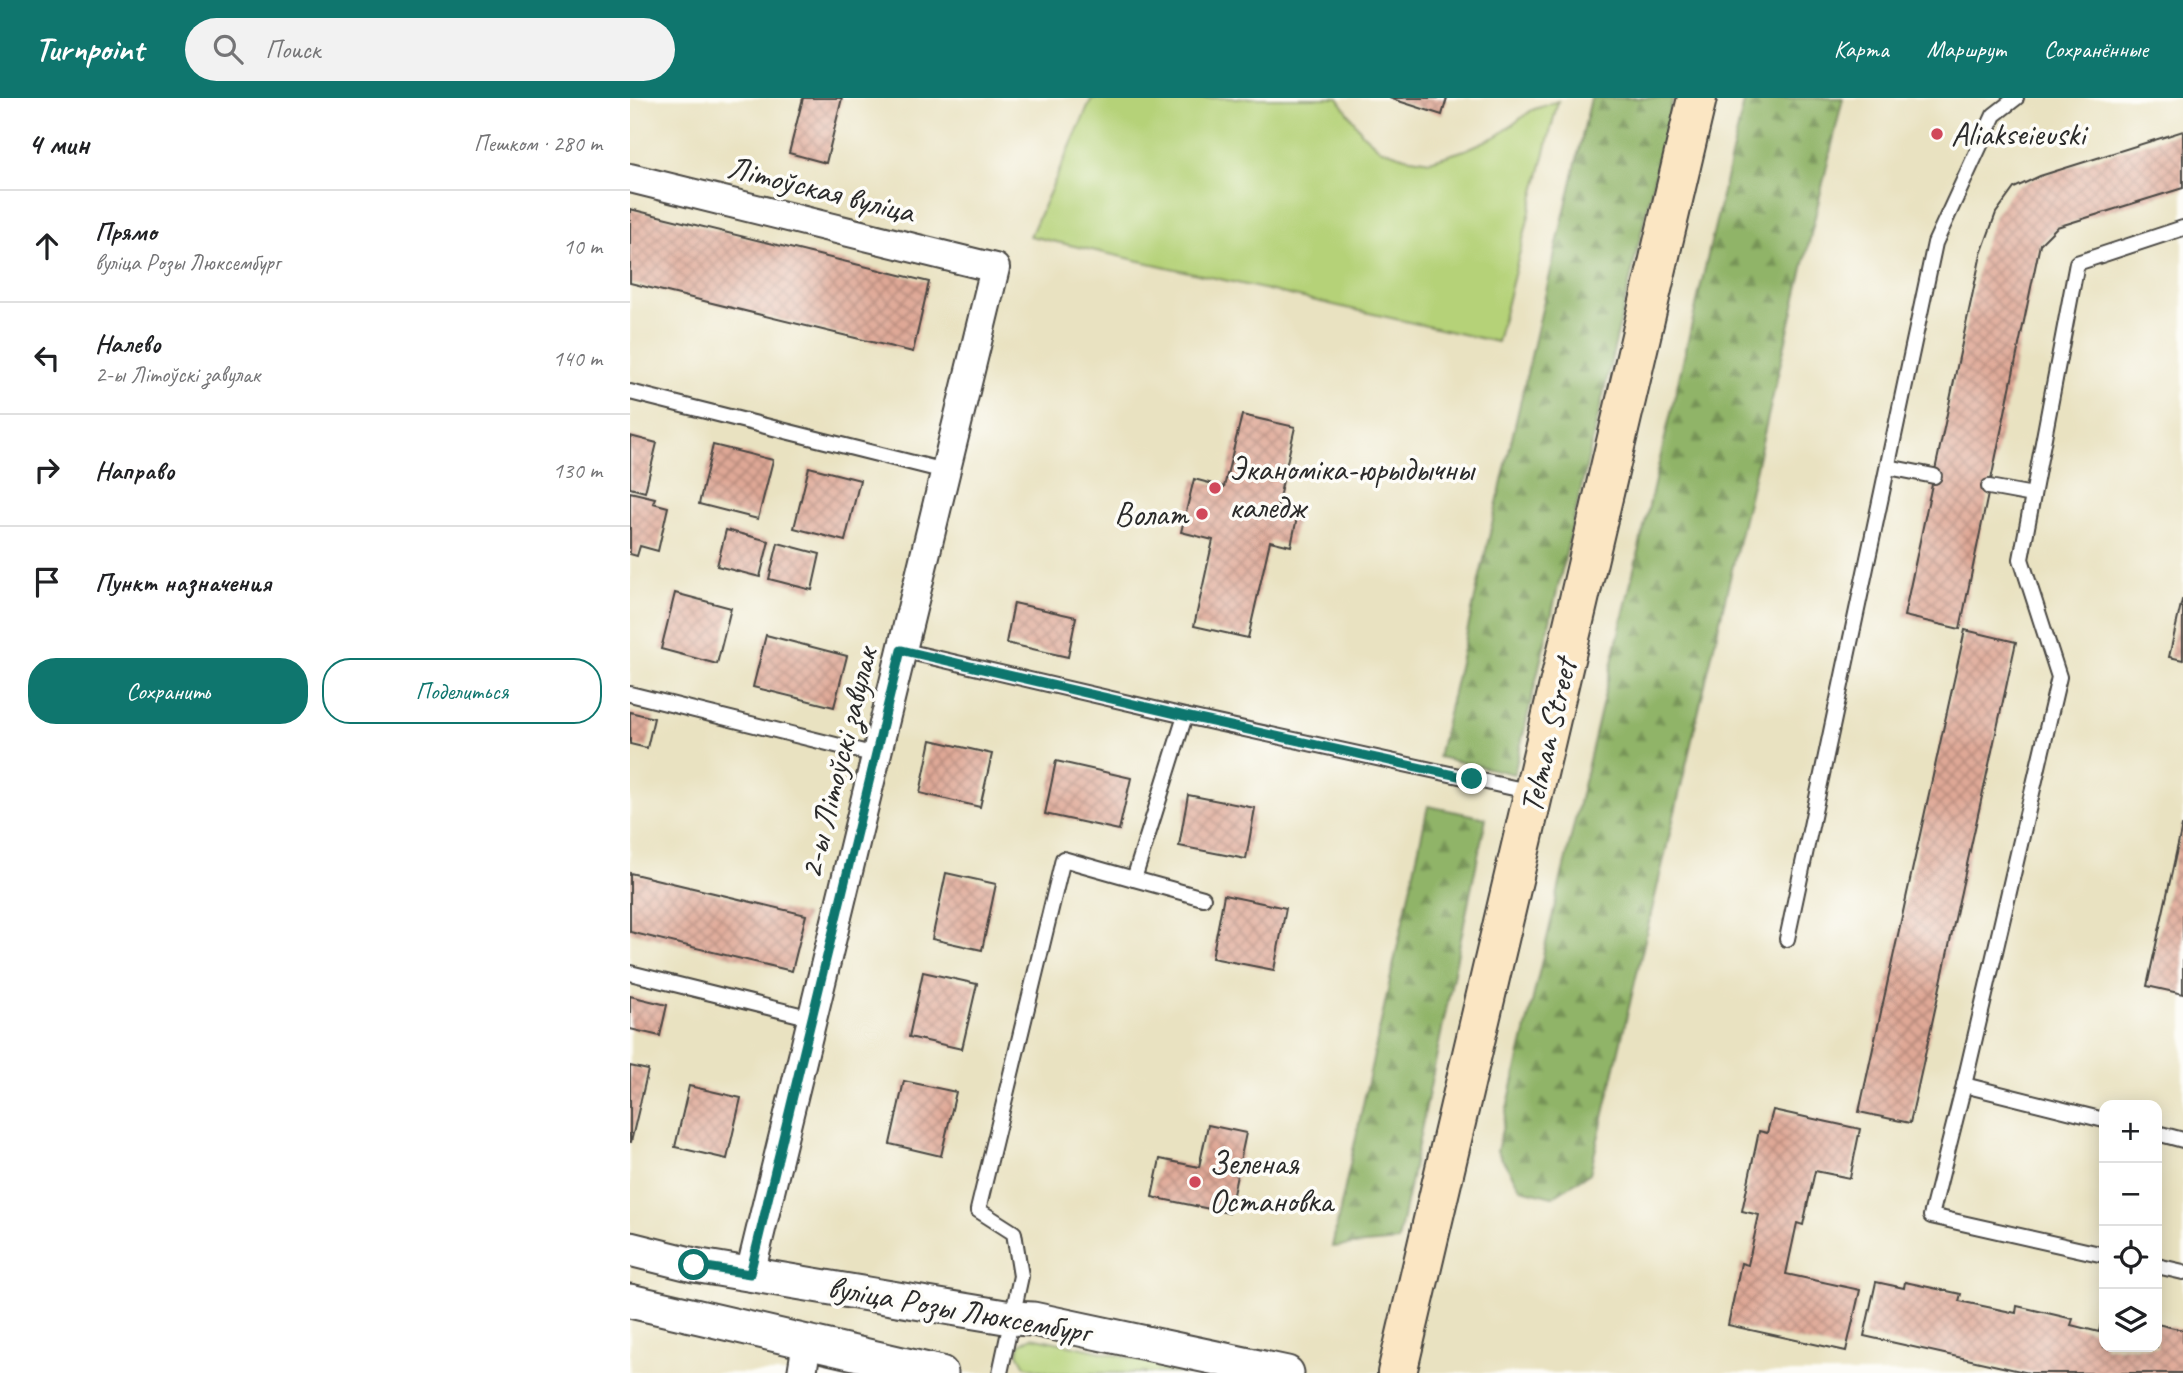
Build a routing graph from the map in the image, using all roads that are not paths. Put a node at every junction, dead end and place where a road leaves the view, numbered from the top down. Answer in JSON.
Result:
{"nodes":[{"id":1,"x":1697,"y":98,"type":"edge"},
{"id":2,"x":2015,"y":98,"type":"edge"},
{"id":3,"x":630,"y":178,"type":"edge"},
{"id":4,"x":2183,"y":228,"type":"edge"},
{"id":5,"x":995,"y":268,"type":"joint"},
{"id":6,"x":630,"y":392,"type":"edge"},
{"id":7,"x":1888,"y":467,"type":"junction"},
{"id":8,"x":945,"y":471,"type":"junction"},
{"id":9,"x":1934,"y":476,"type":"dead end"},
{"id":10,"x":1989,"y":487,"type":"dead end"},
{"id":11,"x":2033,"y":495,"type":"junction"},
{"id":12,"x":901,"y":650,"type":"junction"},
{"id":13,"x":630,"y":694,"type":"edge"},
{"id":14,"x":1185,"y":716,"type":"junction"},
{"id":15,"x":876,"y":755,"type":"junction"},
{"id":16,"x":1534,"y":792,"type":"junction"},
{"id":17,"x":1134,"y":879,"type":"junction"},
{"id":18,"x":1203,"y":898,"type":"dead end"},
{"id":19,"x":1787,"y":939,"type":"dead end"},
{"id":20,"x":630,"y":972,"type":"edge"},
{"id":21,"x":812,"y":1017,"type":"junction"},
{"id":22,"x":1964,"y":1085,"type":"junction"},
{"id":23,"x":2099,"y":1119,"type":"edge"},
{"id":24,"x":2162,"y":1134,"type":"edge"},
{"id":25,"x":2183,"y":1140,"type":"edge"},
{"id":26,"x":630,"y":1250,"type":"edge"},
{"id":27,"x":2099,"y":1254,"type":"edge"},
{"id":28,"x":2162,"y":1267,"type":"edge"},
{"id":29,"x":2183,"y":1272,"type":"edge"},
{"id":30,"x":750,"y":1274,"type":"junction"},
{"id":31,"x":630,"y":1301,"type":"edge"},
{"id":32,"x":1011,"y":1318,"type":"junction"},
{"id":33,"x":805,"y":1358,"type":"edge"},
{"id":34,"x":941,"y":1373,"type":"edge"},
{"id":35,"x":1000,"y":1373,"type":"edge"},
{"id":36,"x":1287,"y":1373,"type":"edge"},
{"id":37,"x":1397,"y":1373,"type":"edge"}],
"edges":[{"from":1,"to":16,"type":"main road","name":"Telman Street"},
{"from":2,"to":7,"type":"lane"},
{"from":3,"to":5,"type":"street","name":"Літоўская вуліца"},
{"from":4,"to":11,"type":"lane"},
{"from":5,"to":8,"type":"street","name":"2-ы Літоўскі завулак"},
{"from":6,"to":8,"type":"lane"},
{"from":7,"to":9,"type":"lane"},
{"from":7,"to":19,"type":"lane"},
{"from":8,"to":12,"type":"street","name":"2-ы Літоўскі завулак"},
{"from":10,"to":11,"type":"lane"},
{"from":11,"to":22,"type":"lane"},
{"from":12,"to":14,"type":"lane"},
{"from":12,"to":15,"type":"street","name":"2-ы Літоўскі завулак"},
{"from":13,"to":15,"type":"lane"},
{"from":14,"to":16,"type":"lane"},
{"from":14,"to":17,"type":"lane"},
{"from":15,"to":21,"type":"street","name":"2-ы Літоўскі завулак"},
{"from":16,"to":37,"type":"main road","name":"Telman Street"},
{"from":17,"to":18,"type":"lane"},
{"from":17,"to":32,"type":"lane"},
{"from":20,"to":21,"type":"lane"},
{"from":21,"to":30,"type":"street","name":"2-ы Літоўскі завулак"},
{"from":22,"to":23,"type":"lane"},
{"from":22,"to":27,"type":"lane"},
{"from":24,"to":25,"type":"lane"},
{"from":26,"to":30,"type":"street","name":"вуліца Розы Люксембург"},
{"from":28,"to":29,"type":"lane"},
{"from":30,"to":32,"type":"street","name":"вуліца Розы Люксембург"},
{"from":31,"to":33,"type":"street","name":"вуліца Розы Люксембург"},
{"from":32,"to":35,"type":"lane"},
{"from":32,"to":36,"type":"street","name":"вуліца Розы Люксембург"},
{"from":33,"to":34,"type":"street","name":"вуліца Розы Люксембург"}]}
